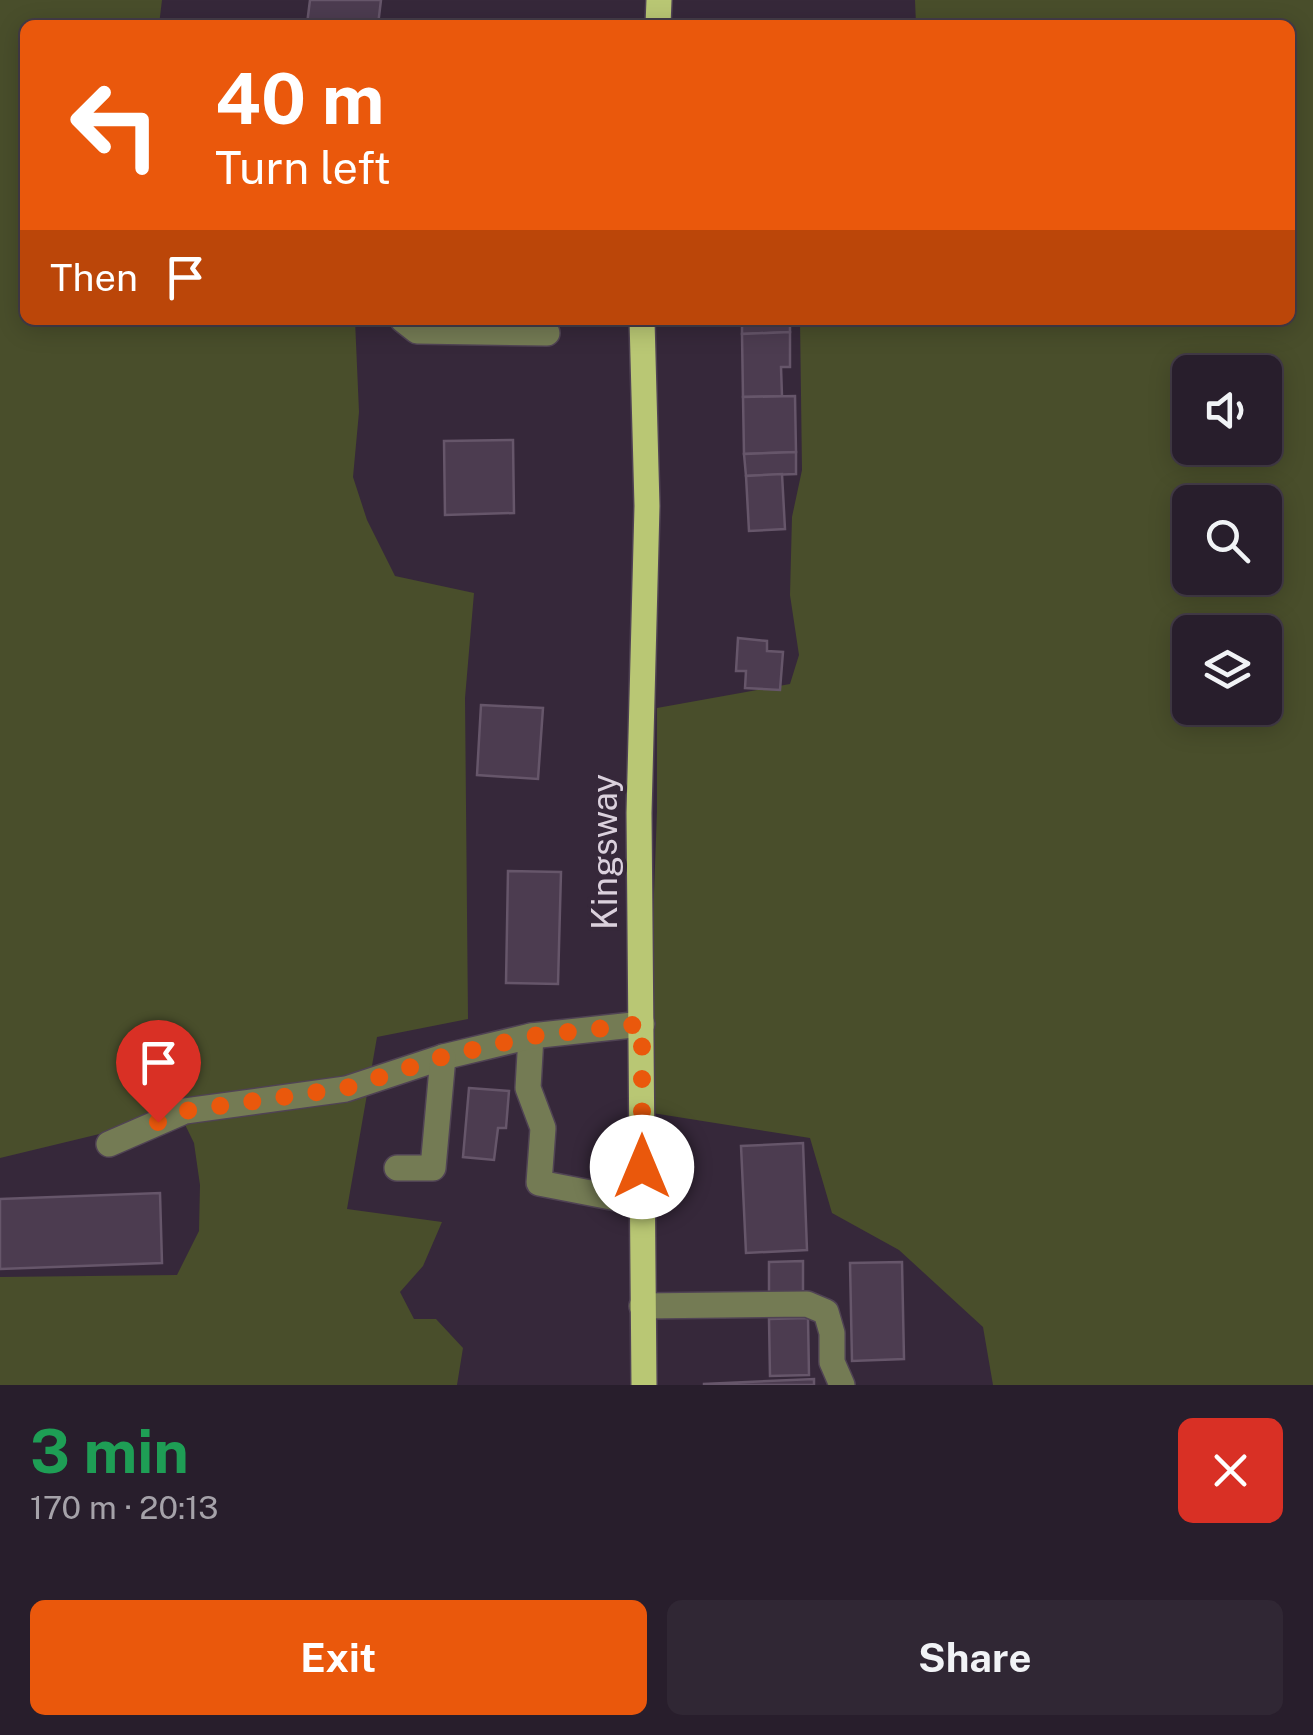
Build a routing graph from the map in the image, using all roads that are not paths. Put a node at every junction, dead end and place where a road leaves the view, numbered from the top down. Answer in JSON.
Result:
{"nodes":[{"id":1,"x":409,"y":325,"type":"edge"},
{"id":2,"x":642,"y":325,"type":"edge"},
{"id":3,"x":547,"y":333,"type":"dead end"},
{"id":4,"x":642,"y":1024,"type":"junction"},
{"id":5,"x":532,"y":1036,"type":"junction"},
{"id":6,"x":442,"y":1057,"type":"junction"},
{"id":7,"x":109,"y":1144,"type":"dead end"},
{"id":8,"x":397,"y":1168,"type":"dead end"},
{"id":9,"x":642,"y":1203,"type":"junction"},
{"id":10,"x":642,"y":1306,"type":"junction"},
{"id":11,"x":644,"y":1385,"type":"edge"},
{"id":12,"x":842,"y":1385,"type":"edge"}],
"edges":[{"from":1,"to":3,"type":"lane"},
{"from":2,"to":4,"type":"main road","name":"Kingsway"},
{"from":4,"to":5,"type":"lane"},
{"from":4,"to":9,"type":"main road","name":"Kingsway"},
{"from":5,"to":6,"type":"lane"},
{"from":5,"to":9,"type":"lane"},
{"from":6,"to":7,"type":"lane"},
{"from":6,"to":8,"type":"lane"},
{"from":9,"to":10,"type":"main road","name":"Kingsway"},
{"from":10,"to":11,"type":"main road","name":"Kingsway"},
{"from":10,"to":12,"type":"lane"}]}
